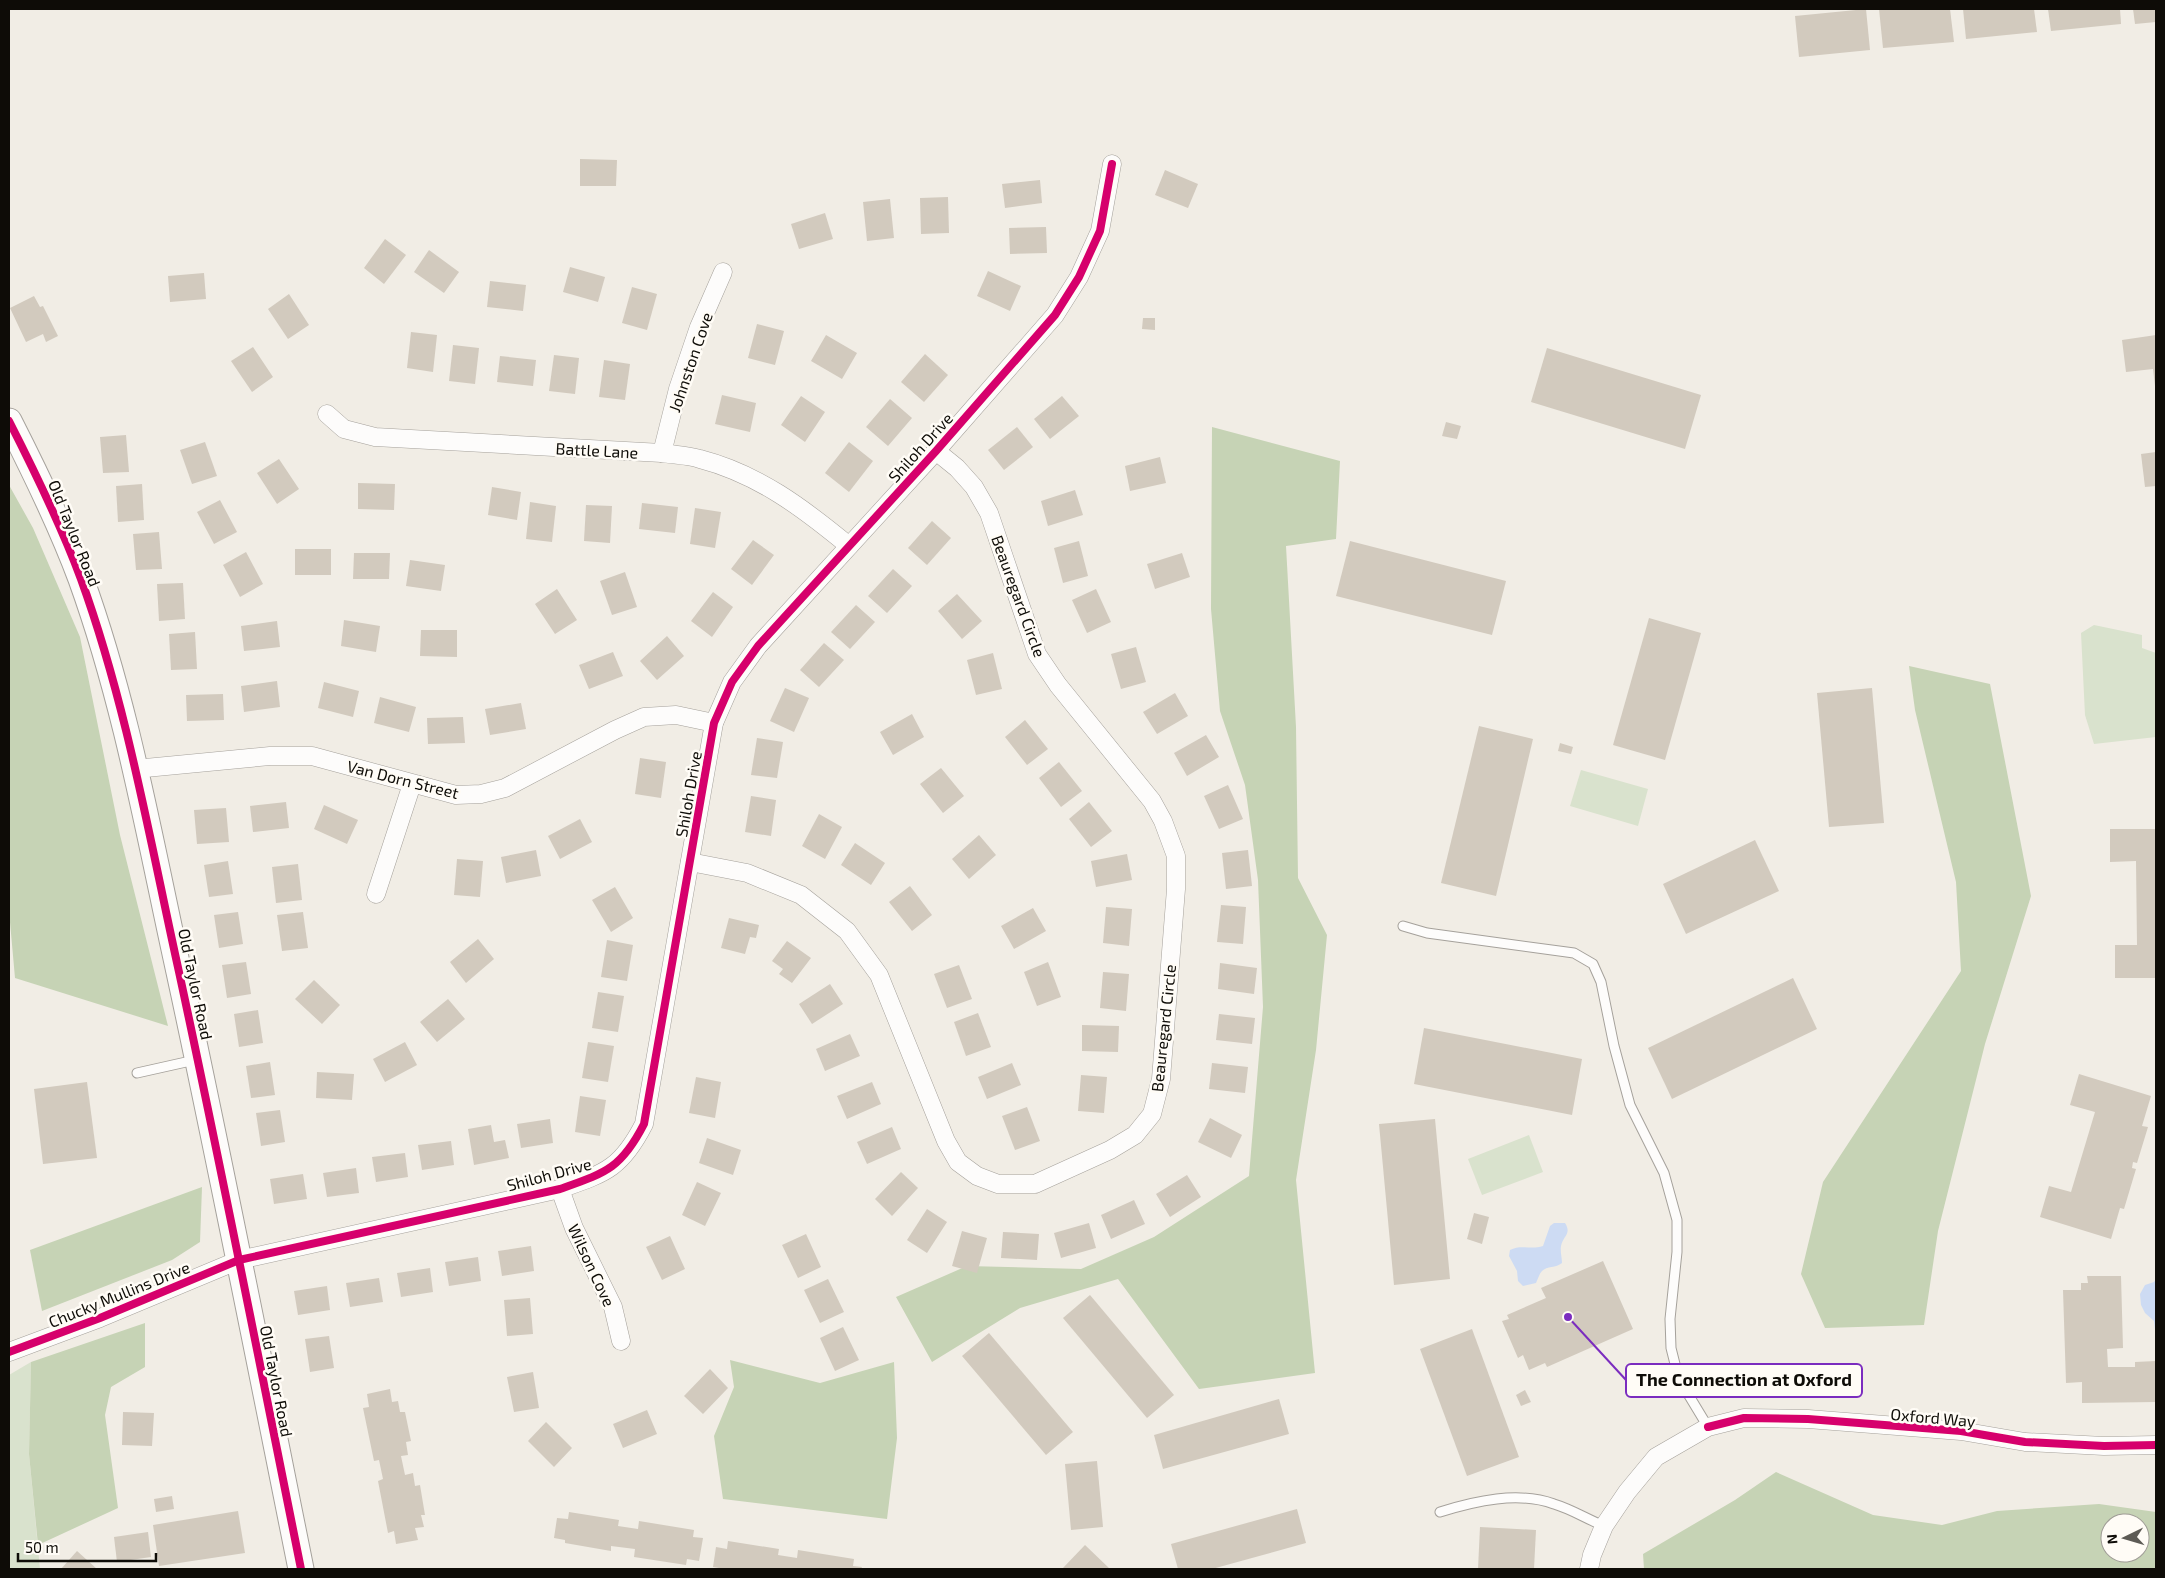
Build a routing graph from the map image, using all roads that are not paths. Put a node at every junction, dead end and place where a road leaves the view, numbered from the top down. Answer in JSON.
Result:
{"nodes":[{"id":1,"x":1112,"y":164,"type":"dead end"},
{"id":2,"x":723,"y":272,"type":"dead end"},
{"id":3,"x":327,"y":414,"type":"dead end"},
{"id":4,"x":9,"y":421,"type":"edge"},
{"id":5,"x":936,"y":451,"type":"junction"},
{"id":6,"x":662,"y":453,"type":"junction"},
{"id":7,"x":849,"y":546,"type":"junction"},
{"id":8,"x":714,"y":723,"type":"junction"},
{"id":9,"x":135,"y":769,"type":"junction"},
{"id":10,"x":412,"y":784,"type":"junction"},
{"id":11,"x":690,"y":862,"type":"junction"},
{"id":12,"x":376,"y":894,"type":"dead end"},
{"id":13,"x":1403,"y":926,"type":"dead end"},
{"id":14,"x":198,"y":1059,"type":"junction"},
{"id":15,"x":137,"y":1073,"type":"dead end"},
{"id":16,"x":560,"y":1189,"type":"junction"},
{"id":17,"x":239,"y":1260,"type":"junction"},
{"id":18,"x":621,"y":1342,"type":"dead end"},
{"id":19,"x":9,"y":1352,"type":"edge"},
{"id":20,"x":1708,"y":1427,"type":"junction"},
{"id":21,"x":2156,"y":1445,"type":"edge"},
{"id":22,"x":1440,"y":1512,"type":"dead end"},
{"id":23,"x":1604,"y":1526,"type":"junction"},
{"id":24,"x":301,"y":1569,"type":"edge"},
{"id":25,"x":1589,"y":1569,"type":"edge"}],
"edges":[{"from":1,"to":5,"type":"street","name":"Shiloh Drive"},
{"from":2,"to":6,"type":"street","name":"Johnston Cove"},
{"from":3,"to":6,"type":"street","name":"Battle Lane"},
{"from":4,"to":9,"type":"street","name":"Old Taylor Road"},
{"from":5,"to":7,"type":"street","name":"Shiloh Drive"},
{"from":5,"to":11,"type":"street","name":"Beauregard Circle"},
{"from":6,"to":7,"type":"street","name":"Battle Lane"},
{"from":7,"to":8,"type":"street","name":"Shiloh Drive"},
{"from":8,"to":10,"type":"street","name":"Van Dorn Street"},
{"from":8,"to":11,"type":"street","name":"Shiloh Drive"},
{"from":9,"to":10,"type":"street","name":"Van Dorn Street"},
{"from":9,"to":14,"type":"street","name":"Old Taylor Road"},
{"from":10,"to":12,"type":"street"},
{"from":11,"to":16,"type":"street","name":"Shiloh Drive"},
{"from":13,"to":20,"type":"lane"},
{"from":14,"to":15,"type":"lane"},
{"from":14,"to":17,"type":"street","name":"Old Taylor Road"},
{"from":16,"to":17,"type":"street","name":"Shiloh Drive"},
{"from":16,"to":18,"type":"street","name":"Wilson Cove"},
{"from":17,"to":19,"type":"street","name":"Chucky Mullins Drive"},
{"from":17,"to":24,"type":"street","name":"Old Taylor Road"},
{"from":20,"to":21,"type":"street","name":"Oxford Way"},
{"from":20,"to":23,"type":"street","name":"Oxford Way"},
{"from":22,"to":23,"type":"lane"},
{"from":23,"to":25,"type":"street","name":"Oxford Way"}]}
